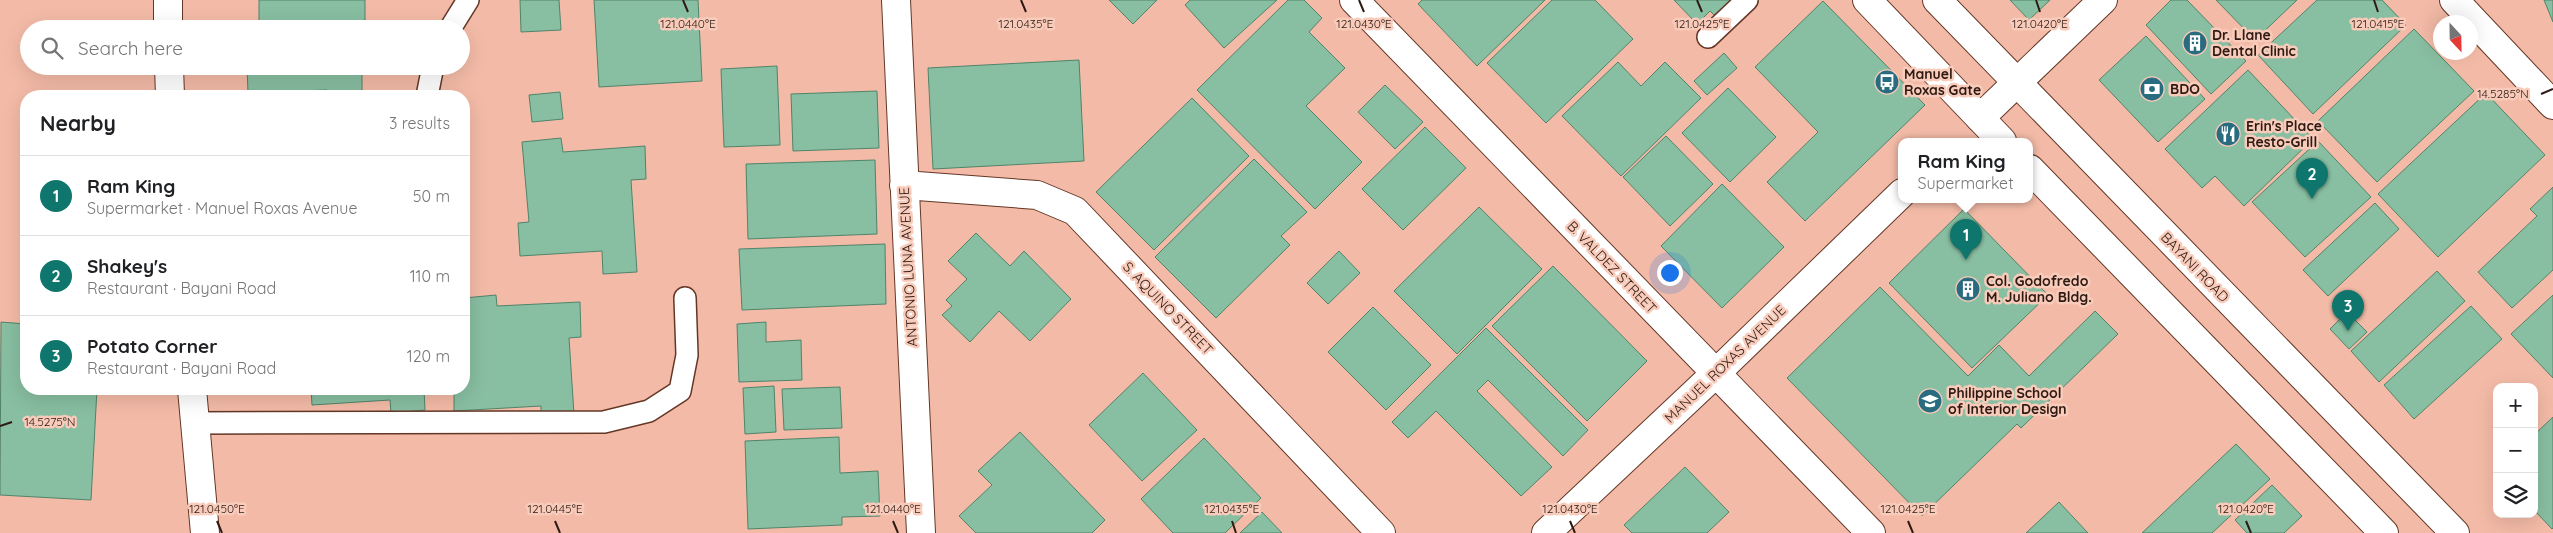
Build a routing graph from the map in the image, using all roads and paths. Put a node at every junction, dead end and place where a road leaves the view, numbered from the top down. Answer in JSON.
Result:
{"nodes":[{"id":1,"x":168,"y":0,"type":"edge"},
{"id":2,"x":468,"y":0,"type":"edge"},
{"id":3,"x":896,"y":0,"type":"edge"},
{"id":4,"x":1354,"y":0,"type":"edge"},
{"id":5,"x":1747,"y":0,"type":"edge"},
{"id":6,"x":1867,"y":0,"type":"edge"},
{"id":7,"x":1937,"y":0,"type":"edge"},
{"id":8,"x":2103,"y":0,"type":"edge"},
{"id":9,"x":2454,"y":0,"type":"edge"},
{"id":10,"x":168,"y":20,"type":"edge"},
{"id":11,"x":456,"y":20,"type":"edge"},
{"id":12,"x":1708,"y":37,"type":"dead end"},
{"id":13,"x":169,"y":75,"type":"edge"},
{"id":14,"x":431,"y":75,"type":"edge"},
{"id":15,"x":2016,"y":83,"type":"junction"},
{"id":16,"x":170,"y":90,"type":"edge"},
{"id":17,"x":428,"y":90,"type":"edge"},
{"id":18,"x":2553,"y":105,"type":"edge"},
{"id":19,"x":1980,"y":118,"type":"junction"},
{"id":20,"x":1999,"y":138,"type":"edge"},
{"id":21,"x":2033,"y":172,"type":"edge"},
{"id":22,"x":904,"y":185,"type":"junction"},
{"id":23,"x":1898,"y":197,"type":"edge"},
{"id":24,"x":686,"y":298,"type":"dead end"},
{"id":25,"x":1715,"y":374,"type":"junction"},
{"id":26,"x":193,"y":395,"type":"edge"},
{"id":27,"x":195,"y":422,"type":"junction"},
{"id":28,"x":205,"y":533,"type":"edge"},
{"id":29,"x":921,"y":533,"type":"edge"},
{"id":30,"x":1381,"y":533,"type":"edge"},
{"id":31,"x":1546,"y":533,"type":"edge"},
{"id":32,"x":1871,"y":533,"type":"edge"},
{"id":33,"x":2384,"y":533,"type":"edge"},
{"id":34,"x":2455,"y":533,"type":"edge"}],
"edges":[{"from":1,"to":10,"type":"street"},
{"from":2,"to":11,"type":"lane"},
{"from":3,"to":22,"type":"street","name":"ANTONIO LUNA AVENUE"},
{"from":4,"to":25,"type":"street","name":"B. VALDEZ STREET"},
{"from":5,"to":12,"type":"lane"},
{"from":6,"to":19,"type":"street"},
{"from":7,"to":15,"type":"street","name":"BAYANI ROAD"},
{"from":8,"to":15,"type":"street"},
{"from":9,"to":18,"type":"street"},
{"from":13,"to":16,"type":"street"},
{"from":14,"to":17,"type":"lane"},
{"from":15,"to":19,"type":"street"},
{"from":15,"to":34,"type":"street","name":"BAYANI ROAD"},
{"from":19,"to":20,"type":"street"},
{"from":21,"to":33,"type":"street"},
{"from":22,"to":29,"type":"street","name":"ANTONIO LUNA AVENUE"},
{"from":22,"to":30,"type":"street","name":"S. AQUINO STREET"},
{"from":23,"to":25,"type":"street","name":"MANUEL ROXAS AVENUE"},
{"from":24,"to":27,"type":"lane"},
{"from":25,"to":31,"type":"street","name":"MANUEL ROXAS AVENUE"},
{"from":25,"to":32,"type":"street","name":"B. VALDEZ STREET"},
{"from":26,"to":27,"type":"street"},
{"from":27,"to":28,"type":"street"}]}
